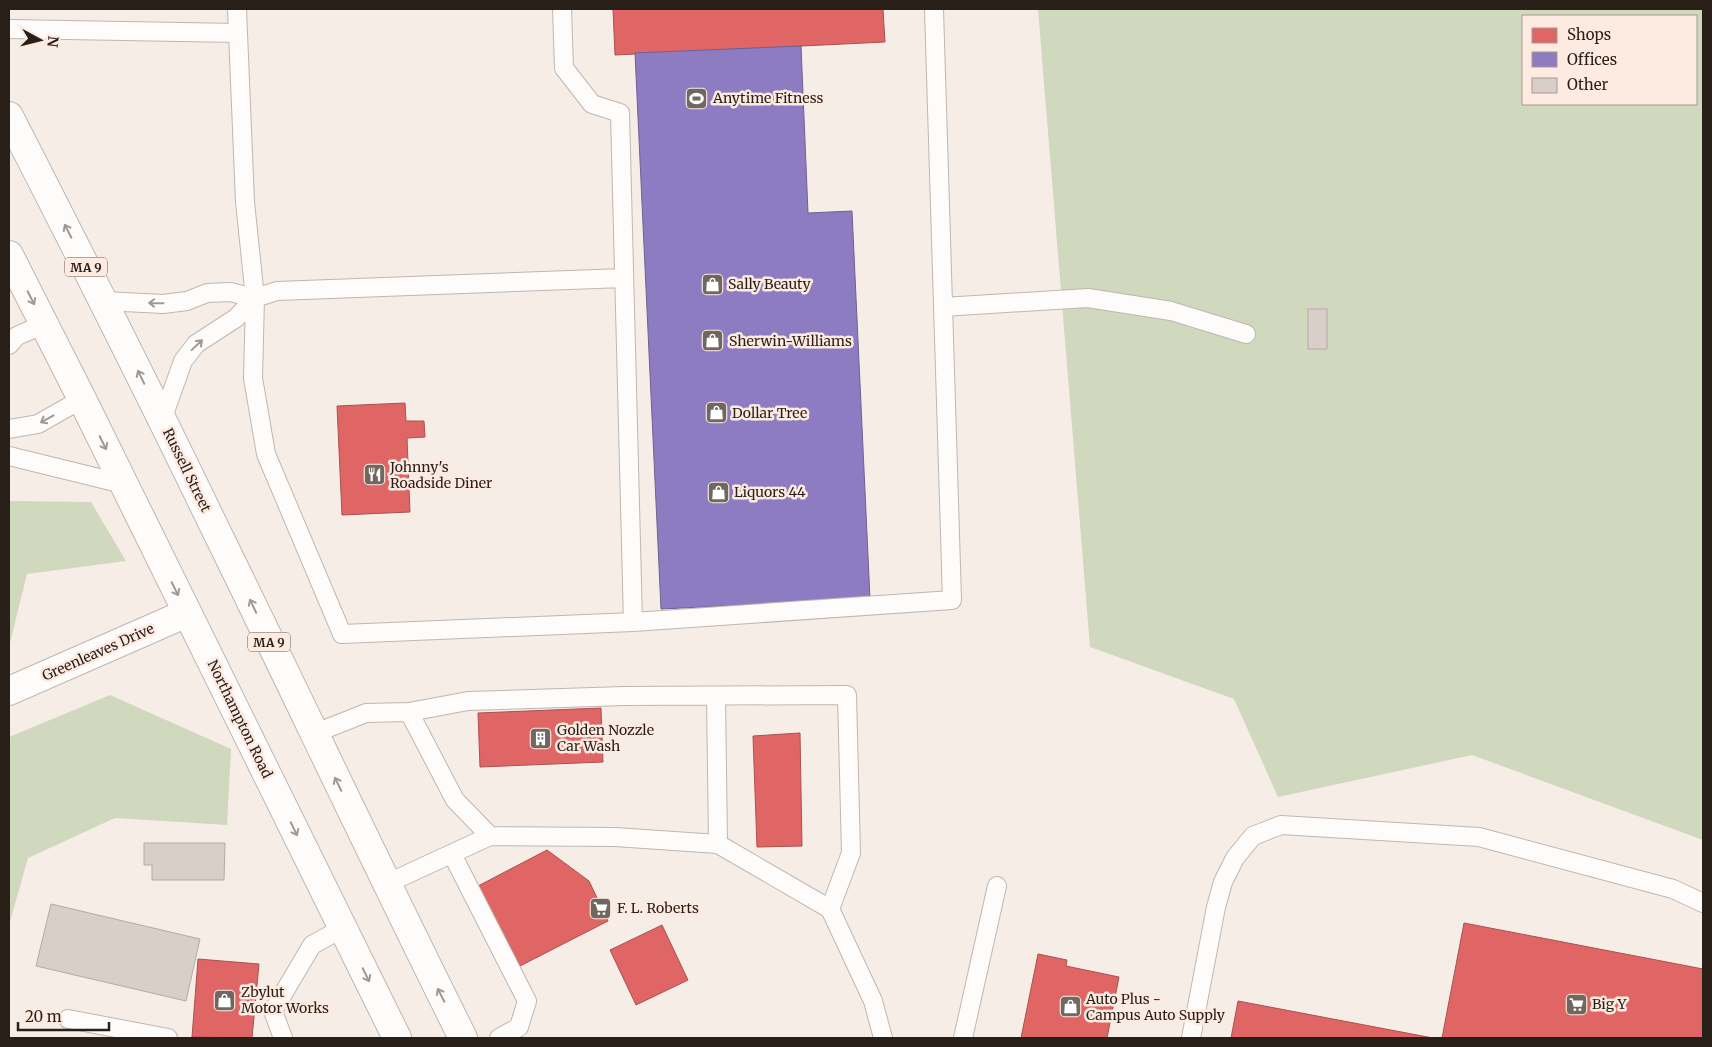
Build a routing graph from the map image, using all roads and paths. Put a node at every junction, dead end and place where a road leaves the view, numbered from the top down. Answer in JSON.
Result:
{"nodes":[{"id":1,"x":237,"y":9,"type":"edge"},
{"id":2,"x":562,"y":9,"type":"edge"},
{"id":3,"x":934,"y":9,"type":"edge"},
{"id":4,"x":9,"y":30,"type":"edge"},
{"id":5,"x":238,"y":33,"type":"junction"},
{"id":6,"x":9,"y":116,"type":"edge"},
{"id":7,"x":9,"y":255,"type":"edge"},
{"id":8,"x":624,"y":278,"type":"junction"},
{"id":9,"x":255,"y":298,"type":"junction"},
{"id":10,"x":104,"y":301,"type":"junction"},
{"id":11,"x":943,"y":306,"type":"junction"},
{"id":12,"x":44,"y":324,"type":"junction"},
{"id":13,"x":1246,"y":334,"type":"dead end"},
{"id":14,"x":11,"y":337,"type":"edge"},
{"id":15,"x":82,"y":400,"type":"junction"},
{"id":16,"x":162,"y":420,"type":"junction"},
{"id":17,"x":9,"y":429,"type":"edge"},
{"id":18,"x":9,"y":456,"type":"edge"},
{"id":19,"x":124,"y":484,"type":"junction"},
{"id":20,"x":187,"y":613,"type":"junction"},
{"id":21,"x":633,"y":622,"type":"junction"},
{"id":22,"x":9,"y":691,"type":"edge"},
{"id":23,"x":716,"y":696,"type":"junction"},
{"id":24,"x":409,"y":712,"type":"junction"},
{"id":25,"x":313,"y":734,"type":"junction"},
{"id":26,"x":490,"y":836,"type":"junction"},
{"id":27,"x":718,"y":844,"type":"junction"},
{"id":28,"x":452,"y":854,"type":"junction"},
{"id":29,"x":386,"y":884,"type":"junction"},
{"id":30,"x":997,"y":886,"type":"dead end"},
{"id":31,"x":1703,"y":903,"type":"edge"},
{"id":32,"x":830,"y":909,"type":"junction"},
{"id":33,"x":343,"y":928,"type":"junction"},
{"id":34,"x":68,"y":1019,"type":"dead end"},
{"id":35,"x":168,"y":1038,"type":"edge"},
{"id":36,"x":283,"y":1038,"type":"edge"},
{"id":37,"x":397,"y":1038,"type":"edge"},
{"id":38,"x":463,"y":1038,"type":"edge"},
{"id":39,"x":499,"y":1038,"type":"edge"},
{"id":40,"x":883,"y":1038,"type":"edge"},
{"id":41,"x":963,"y":1038,"type":"edge"},
{"id":42,"x":1190,"y":1038,"type":"edge"}],
"edges":[{"from":1,"to":5,"type":"lane"},
{"from":2,"to":8,"type":"lane"},
{"from":3,"to":11,"type":"lane"},
{"from":4,"to":5,"type":"lane"},
{"from":5,"to":9,"type":"lane"},
{"from":10,"to":6,"type":"main road","name":"Russell Street","number":"MA 9","one_way":true},
{"from":7,"to":12,"type":"main road","one_way":true},
{"from":8,"to":9,"type":"lane"},
{"from":8,"to":21,"type":"lane"},
{"from":9,"to":10,"type":"lane","one_way":true},
{"from":16,"to":9,"type":"lane","one_way":true},
{"from":9,"to":21,"type":"lane"},
{"from":16,"to":10,"type":"main road","name":"Russell Street","number":"MA 9","one_way":true},
{"from":11,"to":13,"type":"lane"},
{"from":11,"to":21,"type":"lane"},
{"from":12,"to":14,"type":"lane"},
{"from":12,"to":15,"type":"main road"},
{"from":15,"to":17,"type":"lane","one_way":true},
{"from":15,"to":19,"type":"main road","name":"Northampton Road","one_way":true},
{"from":25,"to":16,"type":"main road","name":"Russell Street","number":"MA 9","one_way":true},
{"from":18,"to":19,"type":"lane"},
{"from":19,"to":20,"type":"main road","name":"Northampton Road","one_way":true},
{"from":20,"to":22,"type":"main road","name":"Greenleaves Drive"},
{"from":20,"to":33,"type":"main road","name":"Northampton Road","one_way":true},
{"from":23,"to":24,"type":"lane"},
{"from":23,"to":27,"type":"lane"},
{"from":23,"to":32,"type":"lane"},
{"from":24,"to":25,"type":"lane"},
{"from":24,"to":26,"type":"lane"},
{"from":29,"to":25,"type":"main road","name":"Russell Street","number":"MA 9","one_way":true},
{"from":26,"to":27,"type":"lane"},
{"from":26,"to":28,"type":"lane"},
{"from":27,"to":32,"type":"lane"},
{"from":28,"to":29,"type":"lane"},
{"from":28,"to":39,"type":"lane"},
{"from":38,"to":29,"type":"main road","number":"MA 9","one_way":true},
{"from":30,"to":41,"type":"lane"},
{"from":31,"to":42,"type":"lane"},
{"from":32,"to":40,"type":"lane"},
{"from":33,"to":36,"type":"lane"},
{"from":33,"to":37,"type":"main road","name":"Northampton Road","one_way":true},
{"from":34,"to":35,"type":"lane"}]}
